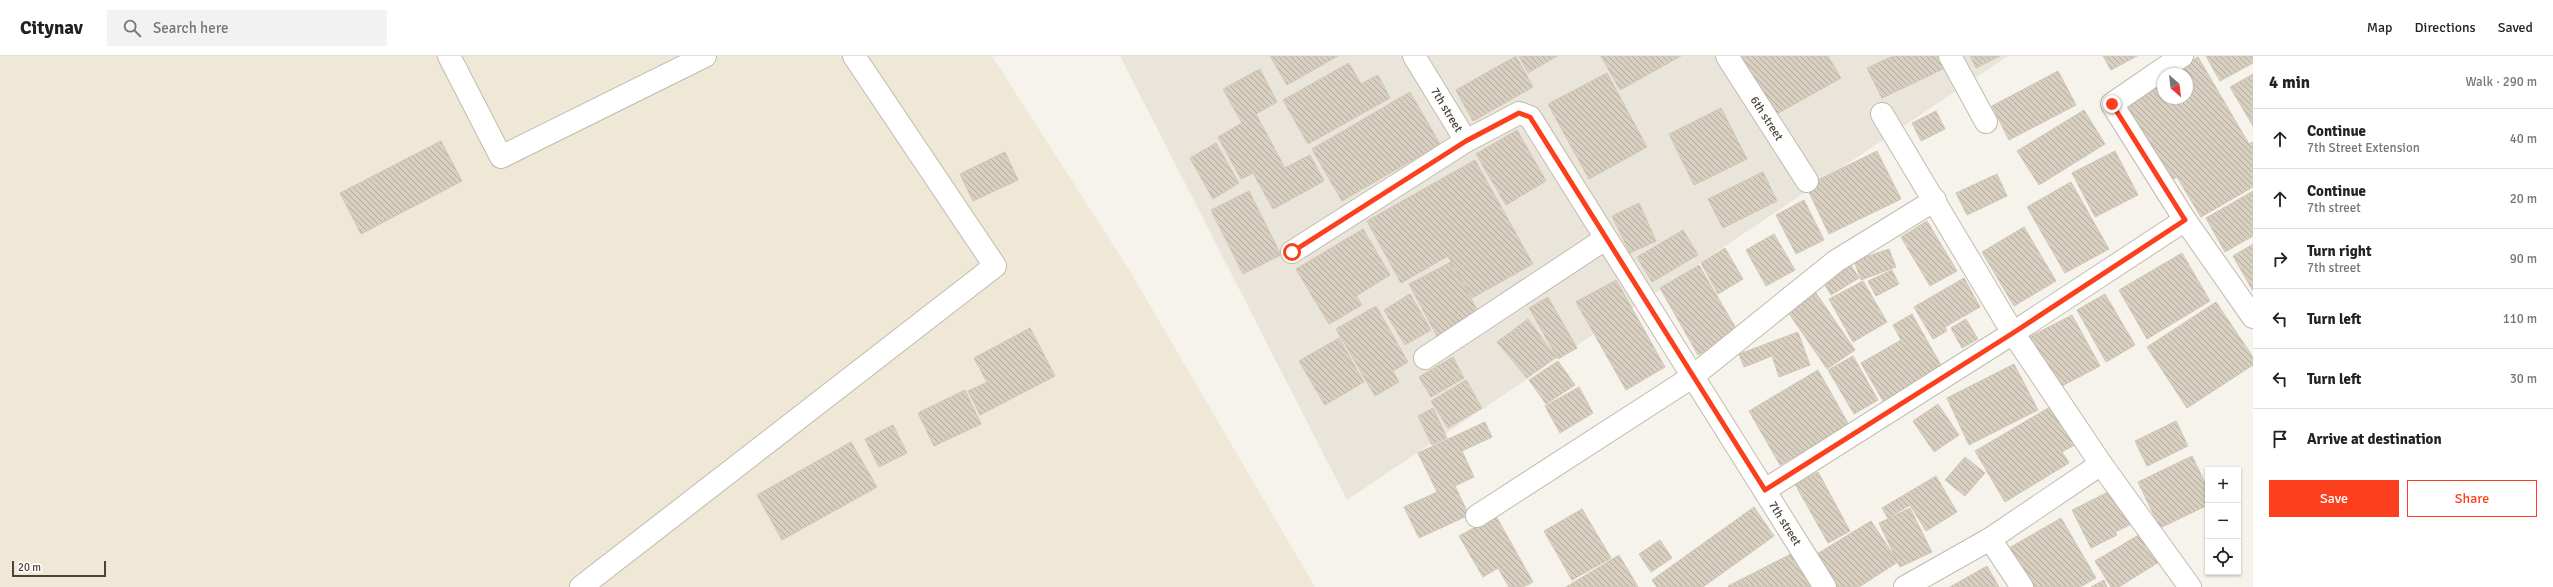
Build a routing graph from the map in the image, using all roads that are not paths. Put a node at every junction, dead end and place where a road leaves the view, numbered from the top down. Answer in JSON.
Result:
{"nodes":[{"id":1,"x":449,"y":56,"type":"edge"},
{"id":2,"x":704,"y":56,"type":"edge"},
{"id":3,"x":854,"y":56,"type":"edge"},
{"id":4,"x":1414,"y":56,"type":"edge"},
{"id":5,"x":1727,"y":56,"type":"edge"},
{"id":6,"x":1950,"y":56,"type":"edge"},
{"id":7,"x":2182,"y":56,"type":"edge"},
{"id":8,"x":1882,"y":114,"type":"dead end"},
{"id":9,"x":1986,"y":122,"type":"dead end"},
{"id":10,"x":1466,"y":141,"type":"junction"},
{"id":11,"x":1807,"y":181,"type":"dead end"},
{"id":12,"x":1935,"y":200,"type":"junction"},
{"id":13,"x":2185,"y":220,"type":"junction"},
{"id":14,"x":1605,"y":238,"type":"junction"},
{"id":15,"x":1292,"y":252,"type":"dead end"},
{"id":16,"x":2253,"y":317,"type":"edge"},
{"id":17,"x":2013,"y":333,"type":"junction"},
{"id":18,"x":1425,"y":358,"type":"dead end"},
{"id":19,"x":1692,"y":377,"type":"junction"},
{"id":20,"x":2101,"y":464,"type":"junction"},
{"id":21,"x":1765,"y":490,"type":"junction"},
{"id":22,"x":1477,"y":516,"type":"dead end"},
{"id":23,"x":1990,"y":538,"type":"junction"},
{"id":24,"x":581,"y":587,"type":"edge"},
{"id":25,"x":1824,"y":587,"type":"edge"},
{"id":26,"x":1905,"y":587,"type":"edge"},
{"id":27,"x":2022,"y":587,"type":"edge"},
{"id":28,"x":2190,"y":587,"type":"edge"}],
"edges":[{"from":1,"to":2,"type":"street"},
{"from":3,"to":24,"type":"street"},
{"from":4,"to":10,"type":"street","name":"7th street"},
{"from":5,"to":11,"type":"street","name":"6th street"},
{"from":6,"to":9,"type":"street"},
{"from":7,"to":13,"type":"street"},
{"from":8,"to":12,"type":"street"},
{"from":10,"to":14,"type":"street","name":"7th street"},
{"from":10,"to":15,"type":"street"},
{"from":12,"to":17,"type":"street"},
{"from":12,"to":19,"type":"street"},
{"from":13,"to":16,"type":"street"},
{"from":13,"to":17,"type":"street"},
{"from":14,"to":18,"type":"street"},
{"from":14,"to":19,"type":"street","name":"7th street"},
{"from":17,"to":20,"type":"street"},
{"from":17,"to":21,"type":"street"},
{"from":19,"to":21,"type":"street","name":"7th street"},
{"from":19,"to":22,"type":"street"},
{"from":20,"to":23,"type":"street"},
{"from":20,"to":28,"type":"street"},
{"from":21,"to":25,"type":"street","name":"7th street"},
{"from":23,"to":26,"type":"street"},
{"from":23,"to":27,"type":"street"}]}
